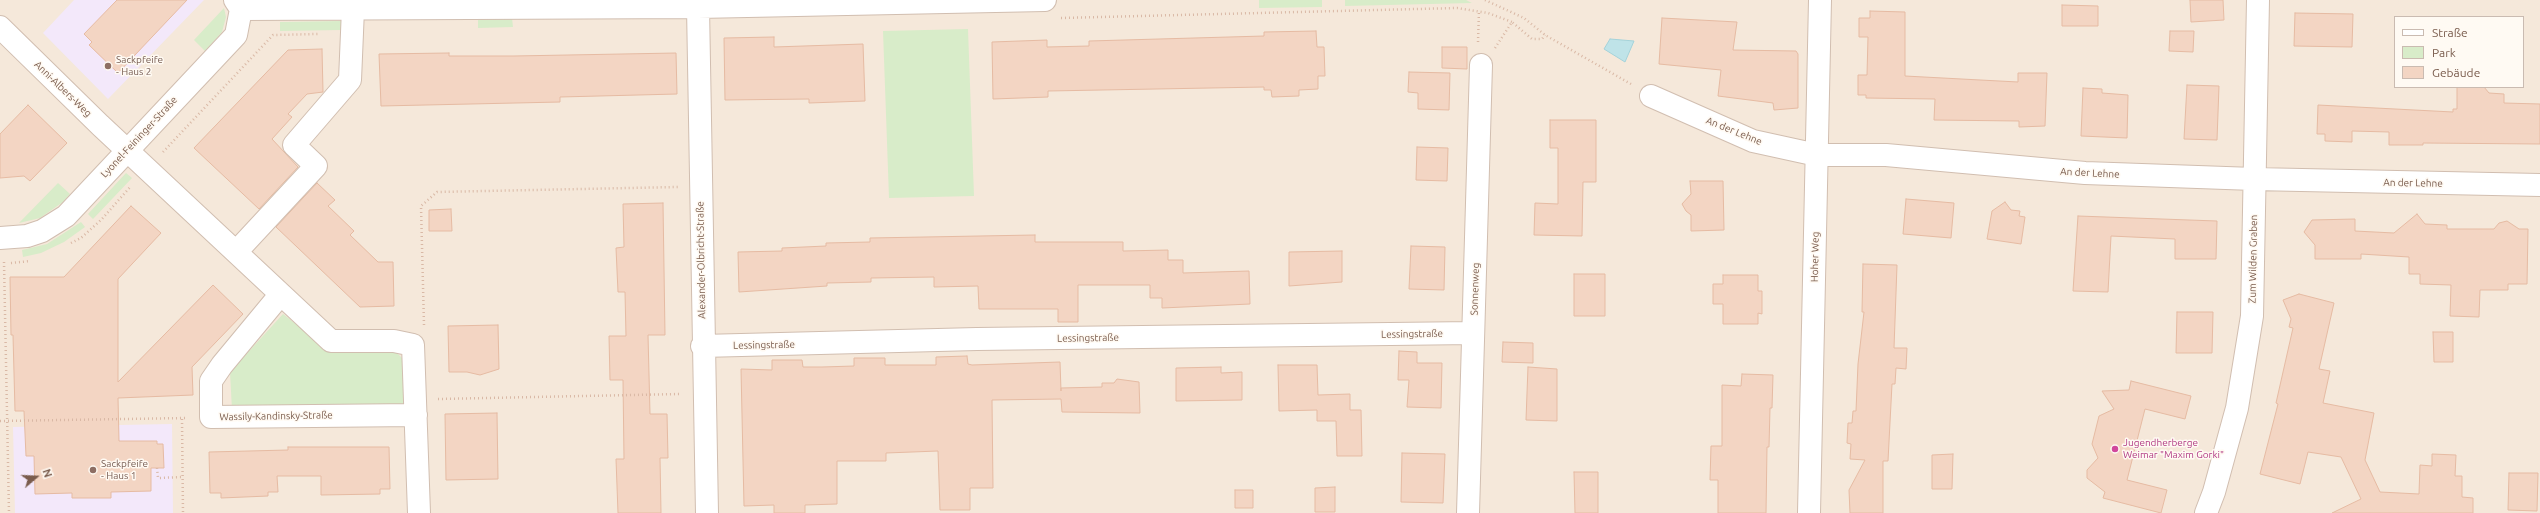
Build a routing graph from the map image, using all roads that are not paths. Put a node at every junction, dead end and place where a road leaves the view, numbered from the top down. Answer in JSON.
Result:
{"nodes":[{"id":1,"x":1045,"y":0,"type":"edge"},
{"id":2,"x":1820,"y":0,"type":"edge"},
{"id":3,"x":2258,"y":0,"type":"edge"},
{"id":4,"x":238,"y":4,"type":"edge"},
{"id":5,"x":698,"y":7,"type":"junction"},
{"id":6,"x":353,"y":9,"type":"junction"},
{"id":7,"x":0,"y":27,"type":"edge"},
{"id":8,"x":1481,"y":65,"type":"dead end"},
{"id":9,"x":1651,"y":96,"type":"road end"},
{"id":10,"x":127,"y":150,"type":"junction"},
{"id":11,"x":1817,"y":155,"type":"junction"},
{"id":12,"x":2254,"y":180,"type":"junction"},
{"id":13,"x":2540,"y":185,"type":"edge"},
{"id":14,"x":2,"y":238,"type":"edge"},
{"id":15,"x":237,"y":251,"type":"junction"},
{"id":16,"x":280,"y":295,"type":"junction"},
{"id":17,"x":1474,"y":333,"type":"junction"},
{"id":18,"x":702,"y":346,"type":"junction"},
{"id":19,"x":415,"y":407,"type":"junction"},
{"id":20,"x":419,"y":513,"type":"edge"},
{"id":21,"x":707,"y":513,"type":"edge"},
{"id":22,"x":1468,"y":513,"type":"edge"},
{"id":23,"x":1809,"y":513,"type":"edge"},
{"id":24,"x":2206,"y":513,"type":"edge"}],
"edges":[{"from":1,"to":5,"type":"street"},
{"from":2,"to":11,"type":"street","name":"Hoher Weg"},
{"from":3,"to":12,"type":"street","name":"Zum Wilden Graben"},
{"from":4,"to":6,"type":"street"},
{"from":4,"to":10,"type":"street","name":"Lyonel-Feininger-Straße"},
{"from":5,"to":6,"type":"street"},
{"from":5,"to":18,"type":"street","name":"Alexander-Olbricht-Straße"},
{"from":6,"to":15,"type":"street"},
{"from":7,"to":10,"type":"street","name":"Anni-Albers-Weg"},
{"from":8,"to":17,"type":"street","name":"Sonnenweg"},
{"from":9,"to":11,"type":"street","name":"An der Lehne"},
{"from":10,"to":14,"type":"street","name":"Lyonel-Feininger-Straße"},
{"from":10,"to":15,"type":"street"},
{"from":11,"to":12,"type":"street","name":"An der Lehne"},
{"from":11,"to":23,"type":"street","name":"Hoher Weg"},
{"from":12,"to":13,"type":"street","name":"An der Lehne"},
{"from":12,"to":24,"type":"street","name":"Zum Wilden Graben"},
{"from":15,"to":16,"type":"street"},
{"from":16,"to":19,"type":"street"},
{"from":16,"to":19,"type":"street","name":"Wassily-Kandinsky-Straße"},
{"from":17,"to":18,"type":"street","name":"Lessingstraße"},
{"from":17,"to":22,"type":"street","name":"Sonnenweg"},
{"from":18,"to":21,"type":"street","name":"Alexander-Olbricht-Straße"},
{"from":19,"to":20,"type":"street"}]}
